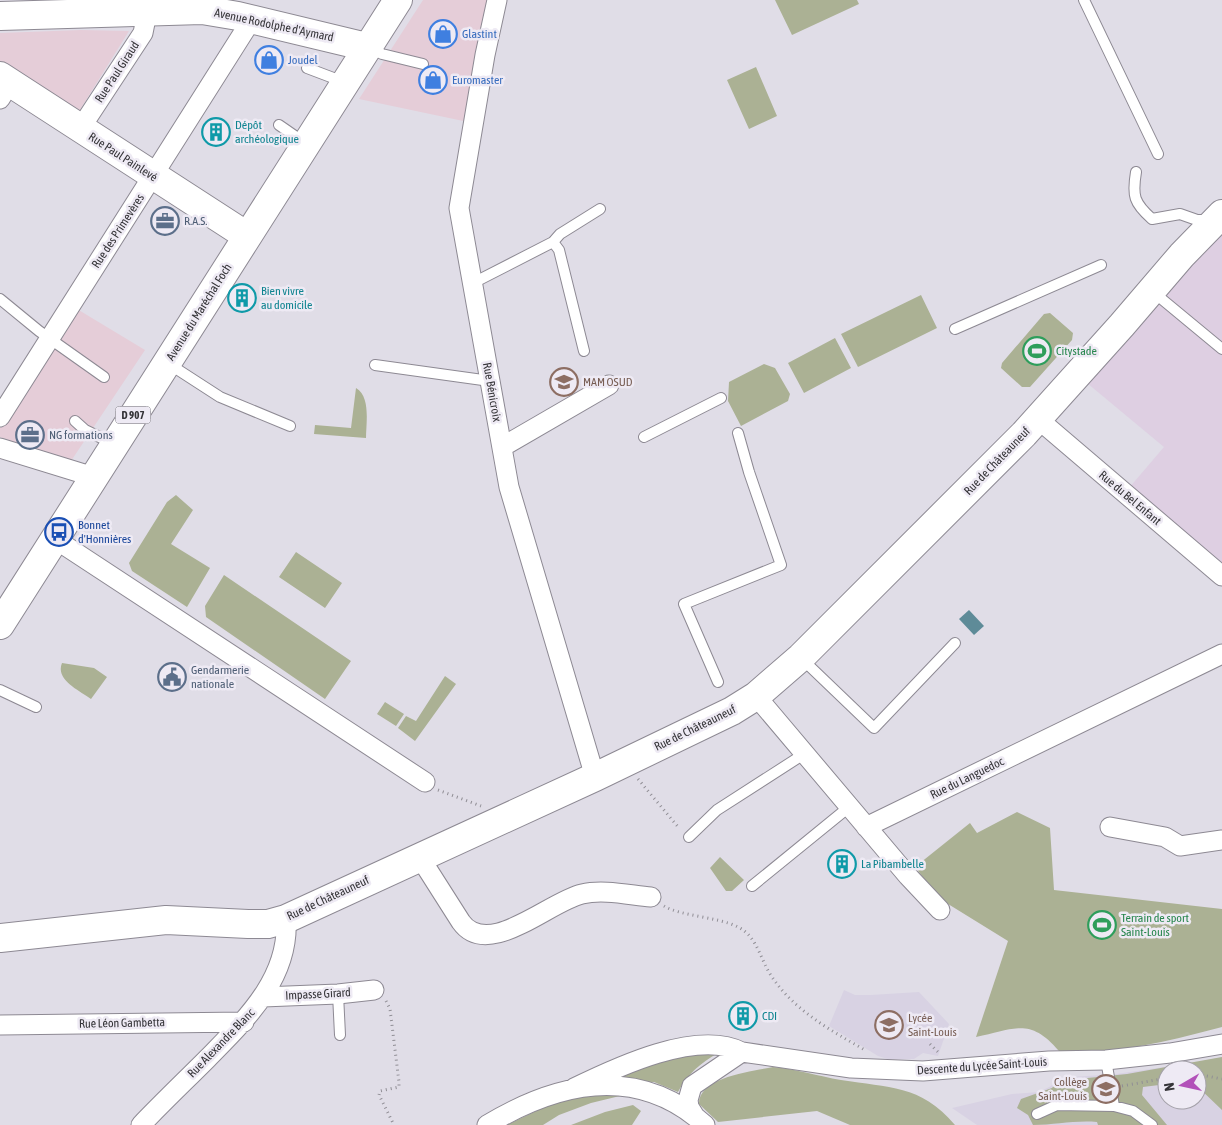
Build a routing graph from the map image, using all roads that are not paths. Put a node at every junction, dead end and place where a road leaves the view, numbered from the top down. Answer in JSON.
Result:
{"nodes":[{"id":1,"x":398,"y":0,"type":"edge"},
{"id":2,"x":498,"y":0,"type":"edge"},
{"id":3,"x":1084,"y":0,"type":"edge"},
{"id":4,"x":175,"y":8,"type":"edge"},
{"id":5,"x":0,"y":16,"type":"edge"},
{"id":6,"x":241,"y":16,"type":"edge"},
{"id":7,"x":306,"y":44,"type":"dead end"},
{"id":8,"x":360,"y":54,"type":"junction"},
{"id":9,"x":423,"y":64,"type":"dead end"},
{"id":10,"x":307,"y":68,"type":"dead end"},
{"id":11,"x":345,"y":82,"type":"junction"},
{"id":12,"x":3,"y":86,"type":"edge"},
{"id":13,"x":279,"y":125,"type":"dead end"},
{"id":14,"x":80,"y":128,"type":"junction"},
{"id":15,"x":306,"y":144,"type":"junction"},
{"id":16,"x":1158,"y":154,"type":"dead end"},
{"id":17,"x":1136,"y":172,"type":"dead end"},
{"id":18,"x":152,"y":175,"type":"junction"},
{"id":19,"x":600,"y":209,"type":"dead end"},
{"id":20,"x":1219,"y":217,"type":"edge"},
{"id":21,"x":247,"y":236,"type":"junction"},
{"id":22,"x":553,"y":242,"type":"junction"},
{"id":23,"x":1101,"y":265,"type":"dead end"},
{"id":24,"x":473,"y":283,"type":"junction"},
{"id":25,"x":1151,"y":291,"type":"junction"},
{"id":26,"x":0,"y":299,"type":"edge"},
{"id":27,"x":955,"y":329,"type":"dead end"},
{"id":28,"x":50,"y":338,"type":"junction"},
{"id":29,"x":1222,"y":349,"type":"edge"},
{"id":30,"x":584,"y":351,"type":"dead end"},
{"id":31,"x":167,"y":363,"type":"junction"},
{"id":32,"x":375,"y":366,"type":"dead end"},
{"id":33,"x":104,"y":377,"type":"dead end"},
{"id":34,"x":490,"y":381,"type":"junction"},
{"id":35,"x":609,"y":385,"type":"dead end"},
{"id":36,"x":721,"y":398,"type":"dead end"},
{"id":37,"x":0,"y":417,"type":"edge"},
{"id":38,"x":1038,"y":419,"type":"junction"},
{"id":39,"x":75,"y":421,"type":"dead end"},
{"id":40,"x":290,"y":426,"type":"dead end"},
{"id":41,"x":738,"y":433,"type":"dead end"},
{"id":42,"x":644,"y":437,"type":"dead end"},
{"id":43,"x":115,"y":445,"type":"junction"},
{"id":44,"x":502,"y":447,"type":"junction"},
{"id":45,"x":0,"y":448,"type":"edge"},
{"id":46,"x":94,"y":477,"type":"junction"},
{"id":47,"x":55,"y":539,"type":"junction"},
{"id":48,"x":1222,"y":576,"type":"edge"},
{"id":49,"x":1,"y":622,"type":"edge"},
{"id":50,"x":955,"y":643,"type":"dead end"},
{"id":51,"x":1222,"y":654,"type":"edge"},
{"id":52,"x":800,"y":658,"type":"junction"},
{"id":53,"x":718,"y":682,"type":"dead end"},
{"id":54,"x":0,"y":690,"type":"edge"},
{"id":55,"x":756,"y":696,"type":"junction"},
{"id":56,"x":36,"y":707,"type":"dead end"},
{"id":57,"x":804,"y":754,"type":"junction"},
{"id":58,"x":594,"y":777,"type":"junction"},
{"id":59,"x":425,"y":782,"type":"road end"},
{"id":60,"x":850,"y":807,"type":"junction"},
{"id":61,"x":866,"y":827,"type":"junction"},
{"id":62,"x":1110,"y":827,"type":"dead end"},
{"id":63,"x":689,"y":837,"type":"road end"},
{"id":64,"x":1222,"y":840,"type":"edge"},
{"id":65,"x":419,"y":856,"type":"junction"},
{"id":66,"x":752,"y":886,"type":"dead end"},
{"id":67,"x":651,"y":897,"type":"road end"},
{"id":68,"x":940,"y":910,"type":"dead end"},
{"id":69,"x":286,"y":919,"type":"junction"},
{"id":70,"x":0,"y":938,"type":"edge"},
{"id":71,"x":374,"y":990,"type":"road end"},
{"id":72,"x":338,"y":994,"type":"junction"},
{"id":73,"x":263,"y":997,"type":"junction"},
{"id":74,"x":244,"y":1022,"type":"junction"},
{"id":75,"x":0,"y":1025,"type":"edge"},
{"id":76,"x":340,"y":1035,"type":"dead end"},
{"id":77,"x":1222,"y":1044,"type":"edge"},
{"id":78,"x":742,"y":1052,"type":"junction"},
{"id":79,"x":1106,"y":1060,"type":"junction"},
{"id":80,"x":574,"y":1088,"type":"junction"},
{"id":81,"x":1114,"y":1106,"type":"junction"},
{"id":82,"x":1037,"y":1114,"type":"dead end"},
{"id":83,"x":700,"y":1120,"type":"edge"},
{"id":84,"x":141,"y":1125,"type":"edge"},
{"id":85,"x":487,"y":1125,"type":"edge"},
{"id":86,"x":1152,"y":1125,"type":"edge"}],
"edges":[{"from":1,"to":8,"type":"main road","name":"Avenue du Maréchal Foch","number":"D 907"},
{"from":2,"to":24,"type":"street","name":"Rue Bénicroix"},
{"from":3,"to":16,"type":"lane"},
{"from":4,"to":5,"type":"main road","name":"Avenue Rodolphe d'Aymard"},
{"from":4,"to":6,"type":"main road","name":"Avenue Rodolphe d'Aymard"},
{"from":4,"to":14,"type":"street","name":"Rue Paul Giraud"},
{"from":6,"to":7,"type":"lane"},
{"from":6,"to":8,"type":"main road","name":"Avenue Rodolphe d'Aymard"},
{"from":6,"to":18,"type":"street","name":"Rue des Primevères"},
{"from":8,"to":9,"type":"lane"},
{"from":8,"to":11,"type":"main road","name":"Avenue du Maréchal Foch","number":"D 907"},
{"from":10,"to":11,"type":"lane"},
{"from":11,"to":15,"type":"main road","name":"Avenue du Maréchal Foch","number":"D 907"},
{"from":12,"to":14,"type":"main road","name":"Rue Paul Painlevé"},
{"from":13,"to":15,"type":"lane"},
{"from":14,"to":18,"type":"main road","name":"Rue Paul Painlevé"},
{"from":15,"to":21,"type":"main road","name":"Avenue du Maréchal Foch","number":"D 907"},
{"from":17,"to":20,"type":"lane"},
{"from":18,"to":21,"type":"main road","name":"Rue Paul Painlevé"},
{"from":18,"to":28,"type":"street","name":"Rue des Primevères"},
{"from":19,"to":22,"type":"lane"},
{"from":20,"to":25,"type":"main road","name":"Rue de Châteauneuf"},
{"from":21,"to":31,"type":"main road","name":"Avenue du Maréchal Foch","number":"D 907"},
{"from":22,"to":24,"type":"lane"},
{"from":22,"to":30,"type":"lane"},
{"from":23,"to":27,"type":"lane"},
{"from":24,"to":34,"type":"street","name":"Rue Bénicroix"},
{"from":25,"to":29,"type":"lane"},
{"from":25,"to":38,"type":"main road","name":"Rue de Châteauneuf"},
{"from":26,"to":28,"type":"lane"},
{"from":28,"to":33,"type":"lane"},
{"from":28,"to":37,"type":"street","name":"Rue des Primevères"},
{"from":31,"to":40,"type":"lane"},
{"from":31,"to":43,"type":"main road","name":"Avenue du Maréchal Foch","number":"D 907"},
{"from":32,"to":34,"type":"lane"},
{"from":34,"to":44,"type":"street","name":"Rue Bénicroix"},
{"from":35,"to":44,"type":"street"},
{"from":36,"to":42,"type":"lane"},
{"from":38,"to":48,"type":"street","name":"Rue du Bel Enfant"},
{"from":38,"to":52,"type":"main road","name":"Rue de Châteauneuf"},
{"from":39,"to":43,"type":"lane"},
{"from":41,"to":53,"type":"lane"},
{"from":43,"to":46,"type":"main road","name":"Avenue du Maréchal Foch","number":"D 907"},
{"from":44,"to":58,"type":"street","name":"Rue Bénicroix"},
{"from":45,"to":46,"type":"street"},
{"from":46,"to":47,"type":"main road","name":"Avenue du Maréchal Foch","number":"D 907"},
{"from":47,"to":49,"type":"main road","name":"Avenue du Maréchal Foch","number":"D 907"},
{"from":47,"to":59,"type":"street"},
{"from":50,"to":52,"type":"lane"},
{"from":51,"to":61,"type":"street","name":"Rue du Languedoc"},
{"from":52,"to":55,"type":"main road","name":"Rue de Châteauneuf"},
{"from":54,"to":56,"type":"lane"},
{"from":55,"to":57,"type":"street"},
{"from":55,"to":58,"type":"main road","name":"Rue de Châteauneuf"},
{"from":57,"to":60,"type":"street"},
{"from":57,"to":63,"type":"lane"},
{"from":58,"to":65,"type":"main road","name":"Rue de Châteauneuf"},
{"from":60,"to":61,"type":"street"},
{"from":60,"to":66,"type":"lane"},
{"from":61,"to":68,"type":"street"},
{"from":62,"to":64,"type":"street"},
{"from":65,"to":67,"type":"street"},
{"from":65,"to":69,"type":"main road","name":"Rue de Châteauneuf"},
{"from":69,"to":70,"type":"main road","name":"Rue de Châteauneuf"},
{"from":69,"to":73,"type":"street","name":"Rue Alexandre Blanc"},
{"from":71,"to":72,"type":"street","name":"Impasse Girard"},
{"from":72,"to":73,"type":"street","name":"Impasse Girard"},
{"from":72,"to":76,"type":"lane"},
{"from":73,"to":74,"type":"street","name":"Rue Alexandre Blanc"},
{"from":74,"to":75,"type":"street","name":"Rue Léon Gambetta"},
{"from":74,"to":84,"type":"street","name":"Rue Alexandre Blanc"},
{"from":77,"to":79,"type":"street","name":"Descente du Lycée Saint-Louis"},
{"from":78,"to":79,"type":"street","name":"Descente du Lycée Saint-Louis"},
{"from":78,"to":80,"type":"street","name":"Descente du Lycée Saint-Louis"},
{"from":78,"to":83,"type":"street"},
{"from":79,"to":81,"type":"lane"},
{"from":80,"to":83,"type":"street"},
{"from":80,"to":85,"type":"street"},
{"from":81,"to":82,"type":"lane"},
{"from":81,"to":86,"type":"lane"}]}
